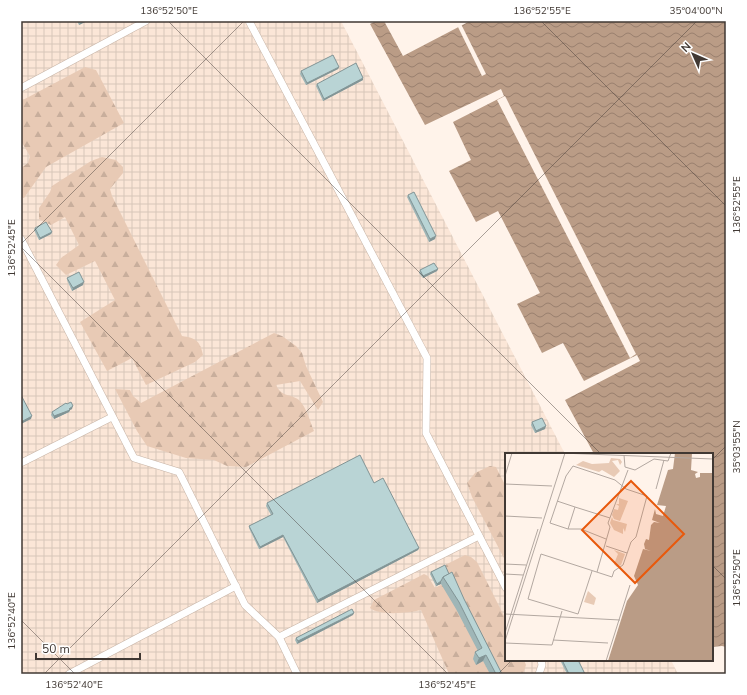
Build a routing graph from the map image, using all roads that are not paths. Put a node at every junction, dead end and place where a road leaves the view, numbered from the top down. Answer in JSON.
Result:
{"nodes":[{"id":1,"x":146,"y":21,"type":"edge"},
{"id":2,"x":249,"y":21,"type":"edge"},
{"id":3,"x":21,"y":88,"type":"edge"},
{"id":4,"x":21,"y":239,"type":"edge"},
{"id":5,"x":112,"y":417,"type":"junction"},
{"id":6,"x":21,"y":464,"type":"edge"},
{"id":7,"x":479,"y":536,"type":"junction"},
{"id":8,"x":236,"y":586,"type":"junction"},
{"id":9,"x":505,"y":586,"type":"edge"},
{"id":10,"x":279,"y":637,"type":"junction"},
{"id":11,"x":541,"y":661,"type":"edge"},
{"id":12,"x":69,"y":674,"type":"edge"},
{"id":13,"x":297,"y":674,"type":"edge"},
{"id":14,"x":539,"y":674,"type":"edge"}],
"edges":[{"from":1,"to":3,"type":"lane"},
{"from":2,"to":7,"type":"lane"},
{"from":4,"to":5,"type":"lane"},
{"from":5,"to":6,"type":"lane"},
{"from":5,"to":8,"type":"lane"},
{"from":7,"to":9,"type":"lane"},
{"from":7,"to":10,"type":"lane"},
{"from":8,"to":10,"type":"lane"},
{"from":8,"to":12,"type":"lane"},
{"from":10,"to":13,"type":"lane"},
{"from":11,"to":14,"type":"lane"}]}
